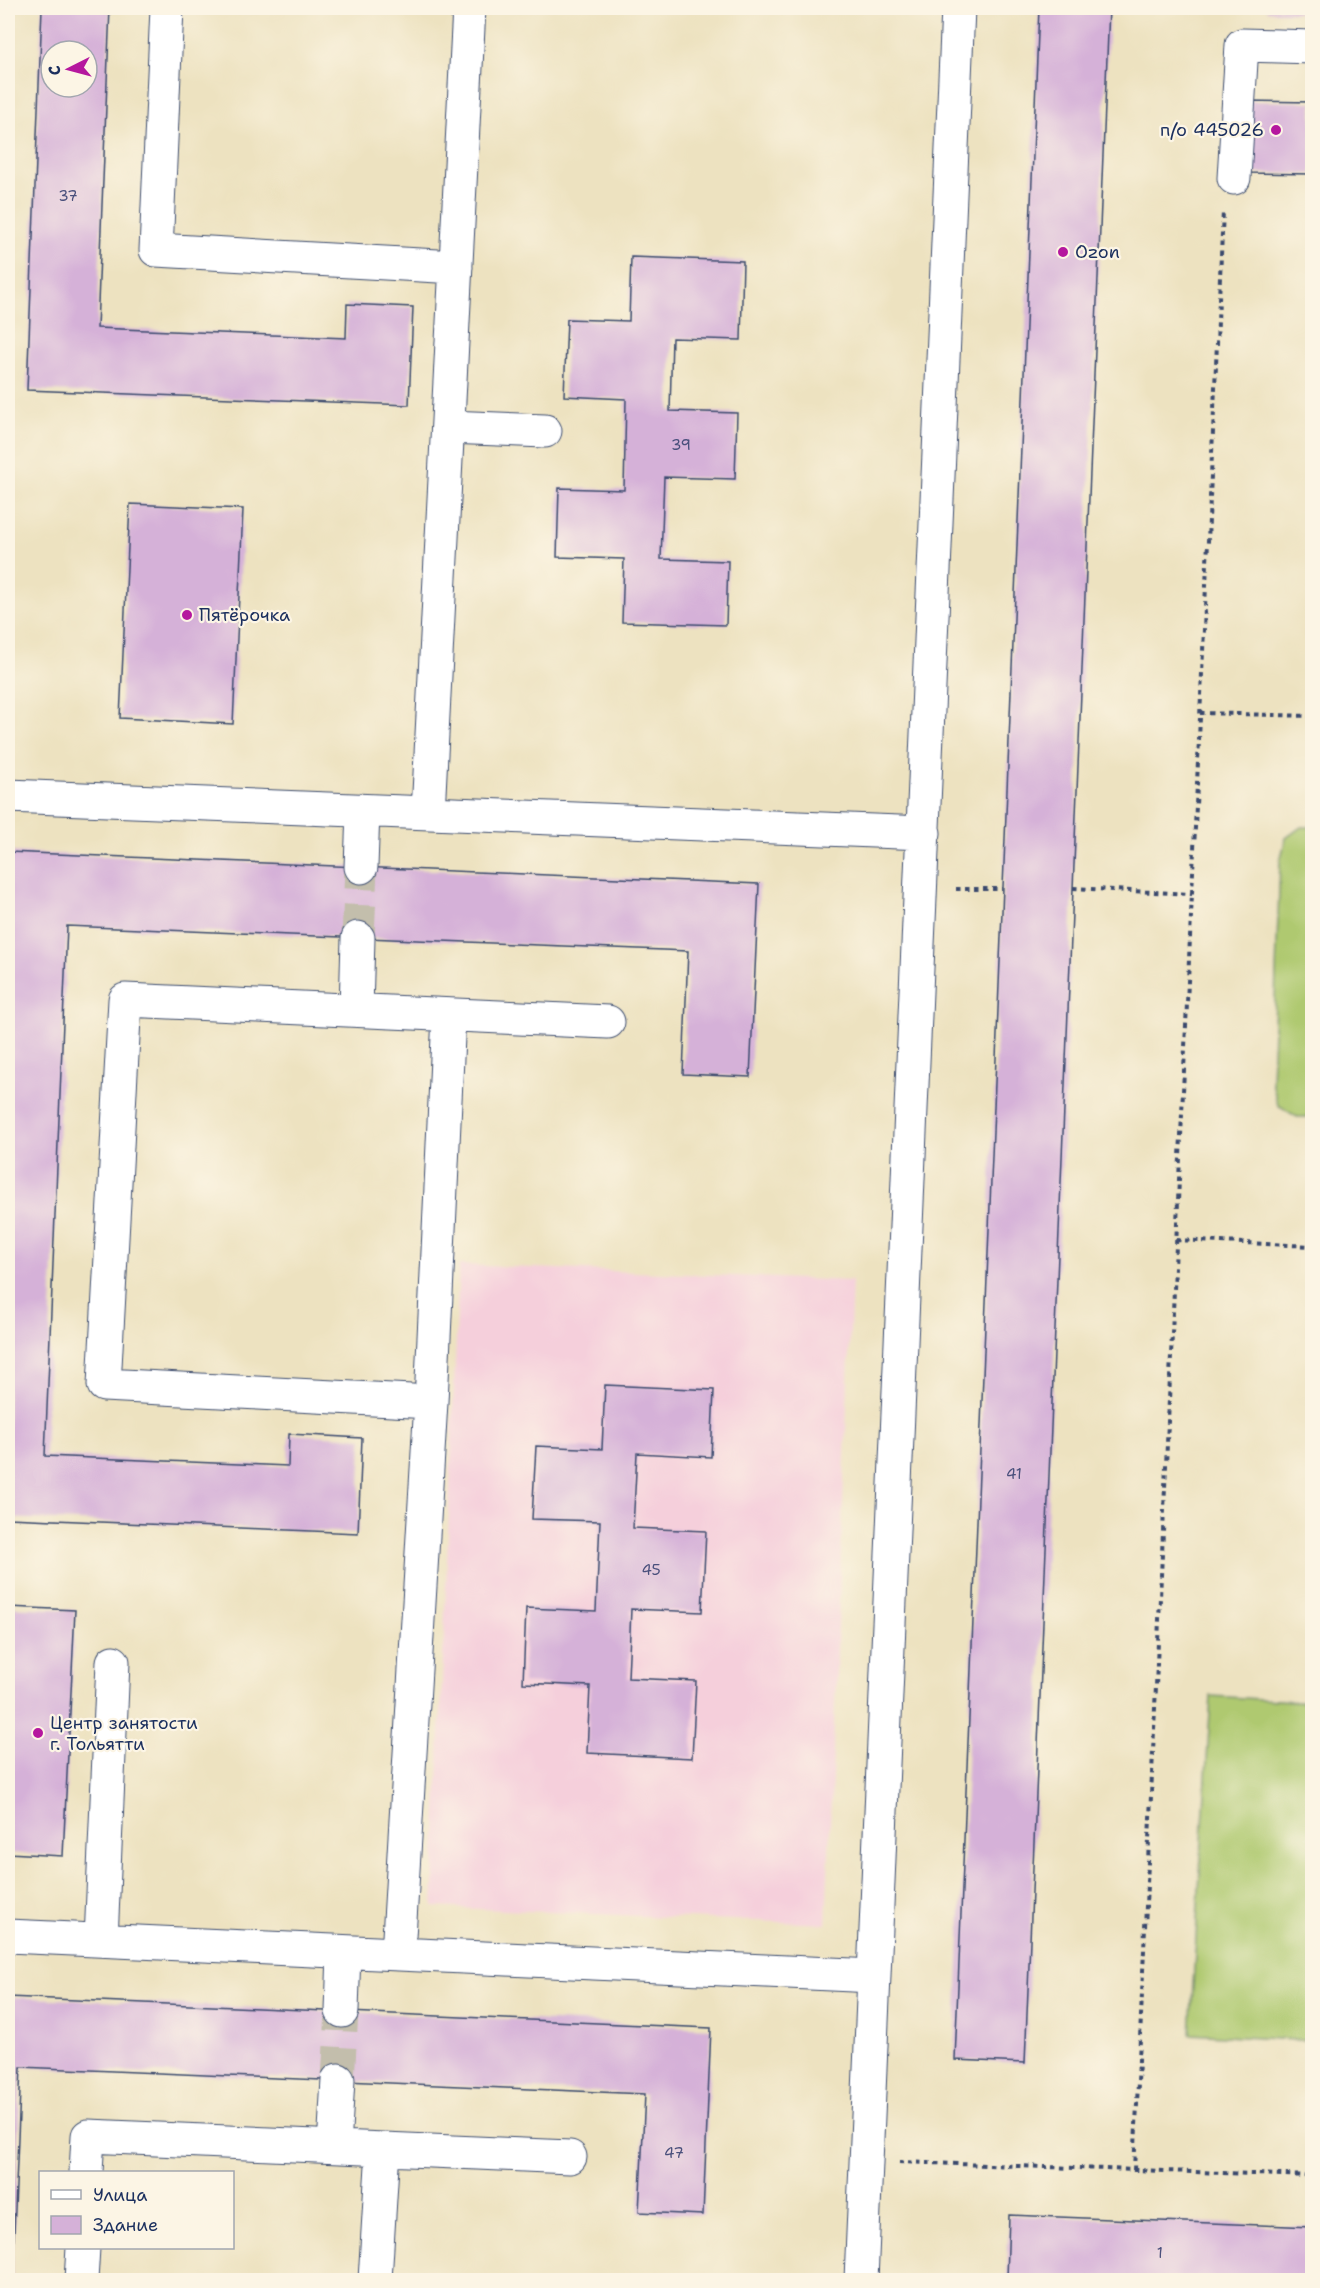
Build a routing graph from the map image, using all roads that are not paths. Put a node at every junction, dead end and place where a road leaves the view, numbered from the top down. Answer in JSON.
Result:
{"nodes":[{"id":1,"x":167,"y":8,"type":"edge"},
{"id":2,"x":469,"y":8,"type":"edge"},
{"id":3,"x":958,"y":8,"type":"edge"},
{"id":4,"x":1312,"y":46,"type":"edge"},
{"id":5,"x":1228,"y":193,"type":"road end"},
{"id":6,"x":456,"y":267,"type":"junction"},
{"id":7,"x":448,"y":427,"type":"junction"},
{"id":8,"x":545,"y":431,"type":"dead end"},
{"id":9,"x":8,"y":796,"type":"edge"},
{"id":10,"x":363,"y":810,"type":"junction"},
{"id":11,"x":428,"y":813,"type":"junction"},
{"id":12,"x":924,"y":833,"type":"junction"},
{"id":13,"x":362,"y":867,"type":"tunnel mouth"},
{"id":14,"x":358,"y":938,"type":"tunnel mouth"},
{"id":15,"x":356,"y":1010,"type":"junction"},
{"id":16,"x":450,"y":1015,"type":"junction"},
{"id":17,"x":608,"y":1022,"type":"dead end"},
{"id":18,"x":431,"y":1402,"type":"junction"},
{"id":19,"x":113,"y":1662,"type":"dead end"},
{"id":20,"x":8,"y":1936,"type":"edge"},
{"id":21,"x":100,"y":1940,"type":"junction"},
{"id":22,"x":344,"y":1952,"type":"junction"},
{"id":23,"x":398,"y":1954,"type":"junction"},
{"id":24,"x":874,"y":1976,"type":"junction"},
{"id":25,"x":342,"y":2011,"type":"tunnel mouth"},
{"id":26,"x":338,"y":2080,"type":"tunnel mouth"},
{"id":27,"x":334,"y":2146,"type":"junction"},
{"id":28,"x":383,"y":2149,"type":"junction"},
{"id":29,"x":570,"y":2157,"type":"dead end"},
{"id":30,"x":86,"y":2171,"type":"edge"},
{"id":31,"x":83,"y":2249,"type":"edge"},
{"id":32,"x":81,"y":2280,"type":"edge"},
{"id":33,"x":375,"y":2280,"type":"edge"},
{"id":34,"x":861,"y":2280,"type":"edge"}],
"edges":[{"from":1,"to":6,"type":"lane"},
{"from":2,"to":6,"type":"lane"},
{"from":3,"to":12,"type":"lane"},
{"from":4,"to":5,"type":"lane"},
{"from":6,"to":7,"type":"lane"},
{"from":7,"to":8,"type":"lane"},
{"from":7,"to":11,"type":"lane"},
{"from":9,"to":10,"type":"lane"},
{"from":10,"to":11,"type":"lane"},
{"from":10,"to":13,"type":"lane"},
{"from":11,"to":12,"type":"lane"},
{"from":12,"to":24,"type":"lane"},
{"from":14,"to":15,"type":"lane"},
{"from":15,"to":16,"type":"lane"},
{"from":15,"to":18,"type":"lane"},
{"from":16,"to":17,"type":"lane"},
{"from":16,"to":18,"type":"lane"},
{"from":18,"to":23,"type":"lane"},
{"from":19,"to":21,"type":"lane"},
{"from":20,"to":21,"type":"lane"},
{"from":21,"to":22,"type":"lane"},
{"from":22,"to":23,"type":"lane"},
{"from":22,"to":25,"type":"lane"},
{"from":23,"to":24,"type":"lane"},
{"from":24,"to":34,"type":"lane"},
{"from":26,"to":27,"type":"lane"},
{"from":27,"to":28,"type":"lane"},
{"from":27,"to":30,"type":"lane"},
{"from":28,"to":29,"type":"lane"},
{"from":28,"to":33,"type":"lane"},
{"from":31,"to":32,"type":"lane"}]}
